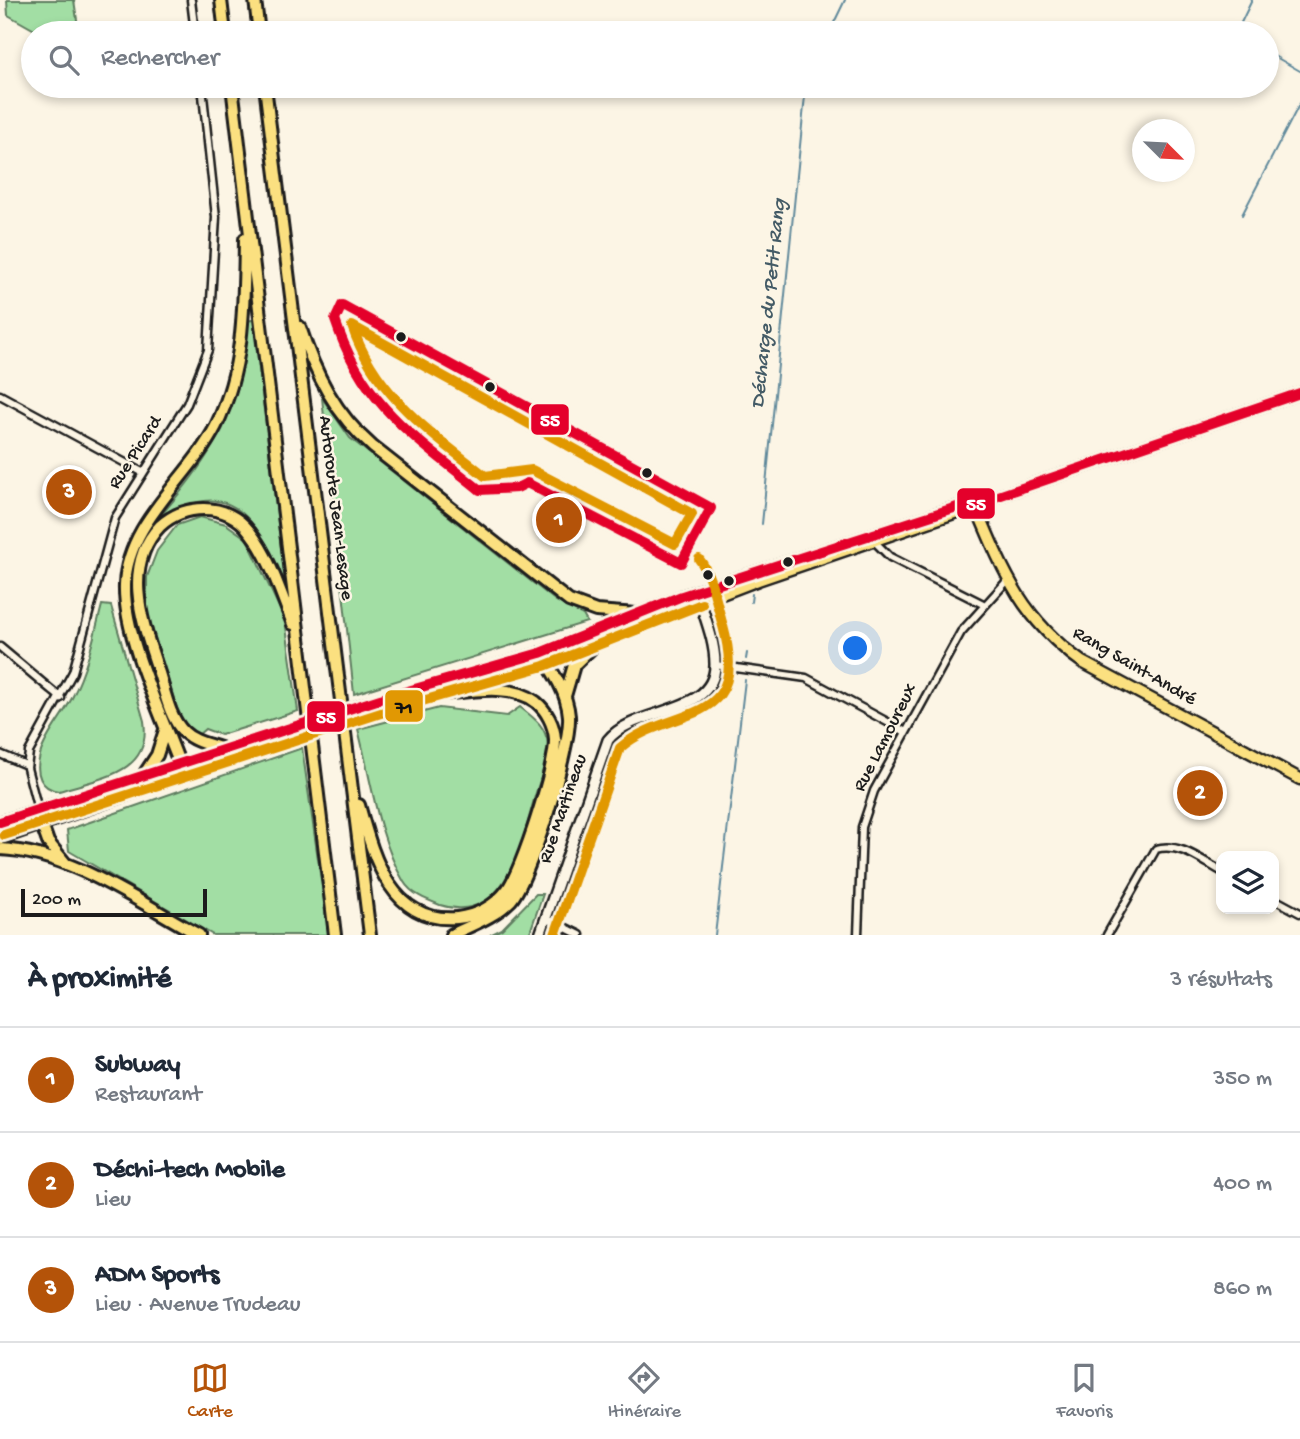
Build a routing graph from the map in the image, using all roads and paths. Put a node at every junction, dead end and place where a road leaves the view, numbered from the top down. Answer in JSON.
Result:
{"nodes":[{"id":1,"x":191,"y":0,"type":"edge"},
{"id":2,"x":221,"y":0,"type":"edge"},
{"id":3,"x":255,"y":0,"type":"edge"},
{"id":4,"x":194,"y":21,"type":"edge"},
{"id":5,"x":224,"y":21,"type":"edge"},
{"id":6,"x":258,"y":21,"type":"edge"},
{"id":7,"x":203,"y":98,"type":"edge"},
{"id":8,"x":233,"y":98,"type":"edge"},
{"id":9,"x":267,"y":98,"type":"edge"},
{"id":10,"x":245,"y":198,"type":"junction"},
{"id":11,"x":292,"y":301,"type":"junction"},
{"id":12,"x":1300,"y":393,"type":"edge"},
{"id":13,"x":0,"y":395,"type":"edge"},
{"id":14,"x":142,"y":472,"type":"junction"},
{"id":15,"x":975,"y":504,"type":"junction"},
{"id":16,"x":872,"y":538,"type":"junction"},
{"id":17,"x":1007,"y":581,"type":"junction"},
{"id":18,"x":697,"y":591,"type":"junction"},
{"id":19,"x":983,"y":604,"type":"junction"},
{"id":20,"x":700,"y":605,"type":"junction"},
{"id":21,"x":637,"y":614,"type":"junction"},
{"id":22,"x":299,"y":637,"type":"junction"},
{"id":23,"x":596,"y":644,"type":"junction"},
{"id":24,"x":0,"y":647,"type":"edge"},
{"id":25,"x":543,"y":657,"type":"junction"},
{"id":26,"x":715,"y":665,"type":"junction"},
{"id":27,"x":432,"y":695,"type":"junction"},
{"id":28,"x":565,"y":696,"type":"junction"},
{"id":29,"x":61,"y":698,"type":"junction"},
{"id":30,"x":359,"y":711,"type":"junction"},
{"id":31,"x":165,"y":730,"type":"junction"},
{"id":32,"x":904,"y":731,"type":"junction"},
{"id":33,"x":292,"y":733,"type":"junction"},
{"id":34,"x":223,"y":749,"type":"junction"},
{"id":35,"x":0,"y":754,"type":"edge"},
{"id":36,"x":180,"y":763,"type":"junction"},
{"id":37,"x":26,"y":765,"type":"junction"},
{"id":38,"x":350,"y":772,"type":"junction"},
{"id":39,"x":143,"y":776,"type":"junction"},
{"id":40,"x":184,"y":776,"type":"junction"},
{"id":41,"x":1300,"y":779,"type":"edge"},
{"id":42,"x":38,"y":810,"type":"junction"},
{"id":43,"x":0,"y":822,"type":"edge"},
{"id":44,"x":42,"y":825,"type":"junction"},
{"id":45,"x":0,"y":839,"type":"edge"},
{"id":46,"x":0,"y":849,"type":"edge"},
{"id":47,"x":67,"y":866,"type":"junction"},
{"id":48,"x":1216,"y":868,"type":"edge"},
{"id":49,"x":1279,"y":902,"type":"edge"},
{"id":50,"x":1300,"y":913,"type":"edge"},
{"id":51,"x":546,"y":918,"type":"junction"},
{"id":52,"x":199,"y":935,"type":"edge"},
{"id":53,"x":335,"y":935,"type":"edge"},
{"id":54,"x":370,"y":935,"type":"edge"},
{"id":55,"x":451,"y":935,"type":"edge"},
{"id":56,"x":540,"y":935,"type":"edge"},
{"id":57,"x":580,"y":935,"type":"edge"},
{"id":58,"x":858,"y":935,"type":"edge"},
{"id":59,"x":1107,"y":935,"type":"edge"}],
"edges":[{"from":1,"to":4,"type":"street"},
{"from":2,"to":5,"type":"highway"},
{"from":3,"to":6,"type":"highway"},
{"from":7,"to":14,"type":"street","name":"Rue Picard"},
{"from":8,"to":10,"type":"highway"},
{"from":9,"to":11,"type":"highway","name":"Autoroute Jean-Lesage"},
{"from":10,"to":22,"type":"highway"},
{"from":10,"to":31,"type":"highway"},
{"from":11,"to":21,"type":"highway"},
{"from":11,"to":38,"type":"highway","name":"Autoroute Jean-Lesage"},
{"from":12,"to":15,"type":"main road"},
{"from":13,"to":14,"type":"street"},
{"from":14,"to":29,"type":"street","name":"Rue Picard"},
{"from":15,"to":16,"type":"main road"},
{"from":15,"to":17,"type":"main road","name":"Rang Saint-André"},
{"from":16,"to":18,"type":"main road"},
{"from":16,"to":19,"type":"street"},
{"from":16,"to":20,"type":"main road"},
{"from":17,"to":19,"type":"street","name":"Rue Lamoureux"},
{"from":17,"to":41,"type":"main road","name":"Rang Saint-André"},
{"from":18,"to":20,"type":"street"},
{"from":18,"to":21,"type":"main road"},
{"from":19,"to":32,"type":"street","name":"Rue Lamoureux"},
{"from":20,"to":23,"type":"main road"},
{"from":20,"to":26,"type":"street"},
{"from":21,"to":25,"type":"main road"},
{"from":22,"to":34,"type":"highway"},
{"from":22,"to":53,"type":"highway"},
{"from":23,"to":25,"type":"main road"},
{"from":23,"to":28,"type":"highway"},
{"from":24,"to":29,"type":"street"},
{"from":25,"to":27,"type":"main road"},
{"from":25,"to":28,"type":"highway"},
{"from":25,"to":30,"type":"main road"},
{"from":26,"to":32,"type":"street"},
{"from":26,"to":51,"type":"street","name":"Rue Martineau"},
{"from":27,"to":30,"type":"main road"},
{"from":27,"to":38,"type":"highway"},
{"from":28,"to":55,"type":"highway"},
{"from":29,"to":37,"type":"street","name":"Rue Picard"},
{"from":30,"to":33,"type":"main road","bridge":true},
{"from":31,"to":36,"type":"highway"},
{"from":31,"to":39,"type":"highway"},
{"from":32,"to":58,"type":"street","name":"Rue Lamoureux"},
{"from":33,"to":34,"type":"main road"},
{"from":33,"to":40,"type":"main road"},
{"from":34,"to":36,"type":"main road"},
{"from":35,"to":37,"type":"street"},
{"from":36,"to":39,"type":"main road"},
{"from":36,"to":40,"type":"highway"},
{"from":37,"to":42,"type":"street"},
{"from":38,"to":54,"type":"highway","name":"Autoroute Jean-Lesage"},
{"from":39,"to":42,"type":"main road"},
{"from":40,"to":44,"type":"main road"},
{"from":42,"to":43,"type":"main road"},
{"from":42,"to":44,"type":"street"},
{"from":44,"to":45,"type":"main road"},
{"from":44,"to":47,"type":"highway"},
{"from":46,"to":47,"type":"highway"},
{"from":47,"to":52,"type":"highway"},
{"from":48,"to":59,"type":"street"},
{"from":49,"to":50,"type":"street"},
{"from":51,"to":56,"type":"street","name":"Rue Martineau"},
{"from":51,"to":57,"type":"street"}]}
